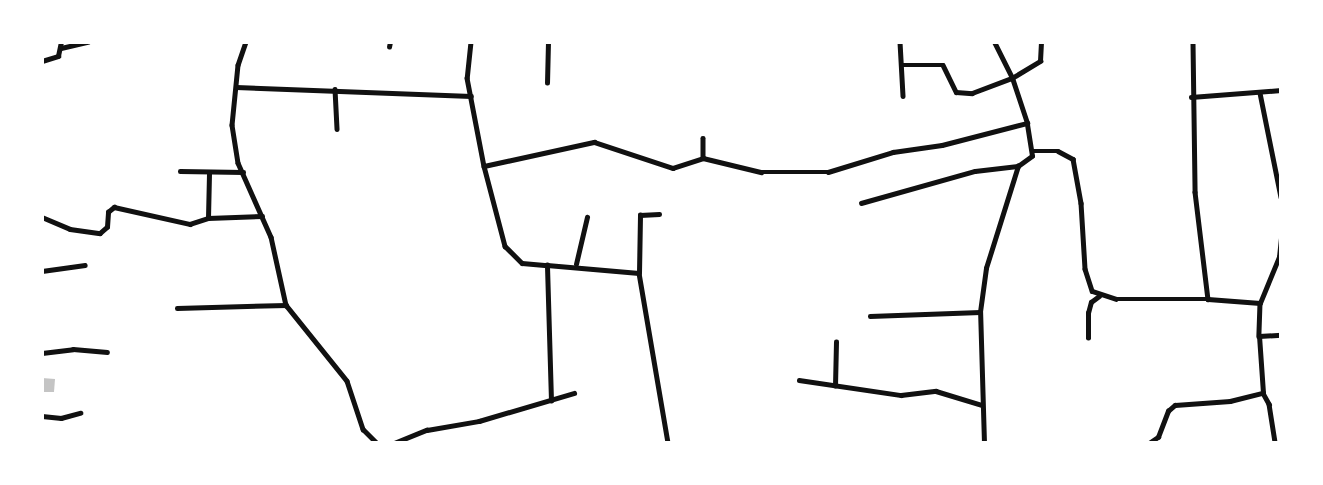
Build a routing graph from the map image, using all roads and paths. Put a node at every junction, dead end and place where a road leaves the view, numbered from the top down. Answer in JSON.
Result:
{"nodes":[{"id":1,"x":88,"y":42,"type":"edge"},
{"id":2,"x":246,"y":42,"type":"edge"},
{"id":3,"x":471,"y":42,"type":"edge"},
{"id":4,"x":548,"y":42,"type":"edge"},
{"id":5,"x":900,"y":42,"type":"edge"},
{"id":6,"x":994,"y":42,"type":"edge"},
{"id":7,"x":1041,"y":42,"type":"edge"},
{"id":8,"x":1193,"y":42,"type":"edge"},
{"id":9,"x":61,"y":45,"type":"edge"},
{"id":10,"x":43,"y":61,"type":"edge"},
{"id":11,"x":901,"y":65,"type":"junction"},
{"id":12,"x":42,"y":67,"type":"edge"},
{"id":13,"x":1012,"y":78,"type":"junction"},
{"id":14,"x":548,"y":83,"type":"dead end"},
{"id":15,"x":236,"y":87,"type":"junction"},
{"id":16,"x":335,"y":89,"type":"junction"},
{"id":17,"x":1281,"y":90,"type":"edge"},
{"id":18,"x":1260,"y":93,"type":"junction"},
{"id":19,"x":471,"y":96,"type":"junction"},
{"id":20,"x":903,"y":96,"type":"dead end"},
{"id":21,"x":1191,"y":97,"type":"junction"},
{"id":22,"x":1027,"y":123,"type":"junction"},
{"id":23,"x":337,"y":129,"type":"dead end"},
{"id":24,"x":703,"y":138,"type":"dead end"},
{"id":25,"x":1032,"y":151,"type":"junction"},
{"id":26,"x":703,"y":158,"type":"junction"},
{"id":27,"x":484,"y":166,"type":"junction"},
{"id":28,"x":1018,"y":166,"type":"junction"},
{"id":29,"x":180,"y":171,"type":"dead end"},
{"id":30,"x":243,"y":172,"type":"junction"},
{"id":31,"x":209,"y":174,"type":"junction"},
{"id":32,"x":1280,"y":190,"type":"edge"},
{"id":33,"x":1281,"y":197,"type":"edge"},
{"id":34,"x":861,"y":203,"type":"dead end"},
{"id":35,"x":658,"y":214,"type":"dead end"},
{"id":36,"x":262,"y":216,"type":"junction"},
{"id":37,"x":42,"y":217,"type":"edge"},
{"id":38,"x":587,"y":217,"type":"dead end"},
{"id":39,"x":208,"y":218,"type":"junction"},
{"id":40,"x":1281,"y":239,"type":"edge"},
{"id":41,"x":576,"y":264,"type":"junction"},
{"id":42,"x":85,"y":265,"type":"dead end"},
{"id":43,"x":547,"y":265,"type":"junction"},
{"id":44,"x":42,"y":271,"type":"edge"},
{"id":45,"x":639,"y":273,"type":"junction"},
{"id":46,"x":1099,"y":296,"type":"junction"},
{"id":47,"x":1208,"y":299,"type":"junction"},
{"id":48,"x":1260,"y":303,"type":"junction"},
{"id":49,"x":286,"y":304,"type":"junction"},
{"id":50,"x":177,"y":308,"type":"dead end"},
{"id":51,"x":980,"y":312,"type":"junction"},
{"id":52,"x":870,"y":316,"type":"dead end"},
{"id":53,"x":1281,"y":335,"type":"edge"},
{"id":54,"x":1259,"y":336,"type":"junction"},
{"id":55,"x":1088,"y":338,"type":"dead end"},
{"id":56,"x":836,"y":342,"type":"dead end"},
{"id":57,"x":106,"y":352,"type":"dead end"},
{"id":58,"x":42,"y":353,"type":"edge"},
{"id":59,"x":799,"y":381,"type":"dead end"},
{"id":60,"x":835,"y":386,"type":"junction"},
{"id":61,"x":574,"y":393,"type":"dead end"},
{"id":62,"x":1263,"y":393,"type":"junction"},
{"id":63,"x":551,"y":401,"type":"junction"},
{"id":64,"x":982,"y":405,"type":"junction"},
{"id":65,"x":80,"y":413,"type":"dead end"},
{"id":66,"x":42,"y":416,"type":"edge"},
{"id":67,"x":377,"y":443,"type":"edge"},
{"id":68,"x":394,"y":443,"type":"edge"},
{"id":69,"x":668,"y":443,"type":"edge"},
{"id":70,"x":984,"y":443,"type":"edge"},
{"id":71,"x":1149,"y":443,"type":"edge"},
{"id":72,"x":1275,"y":443,"type":"edge"}],
"edges":[{"from":1,"to":9,"type":"street"},
{"from":2,"to":15,"type":"street"},
{"from":3,"to":19,"type":"street"},
{"from":4,"to":14,"type":"street"},
{"from":5,"to":11,"type":"street"},
{"from":6,"to":13,"type":"street"},
{"from":7,"to":13,"type":"street"},
{"from":8,"to":21,"type":"street"},
{"from":9,"to":10,"type":"street"},
{"from":10,"to":12,"type":"street"},
{"from":11,"to":13,"type":"street"},
{"from":11,"to":20,"type":"street"},
{"from":13,"to":22,"type":"street"},
{"from":15,"to":16,"type":"street"},
{"from":15,"to":30,"type":"street"},
{"from":16,"to":19,"type":"street"},
{"from":16,"to":23,"type":"street"},
{"from":17,"to":18,"type":"street"},
{"from":18,"to":21,"type":"street"},
{"from":18,"to":32,"type":"street"},
{"from":19,"to":27,"type":"street"},
{"from":21,"to":47,"type":"street"},
{"from":22,"to":25,"type":"street"},
{"from":22,"to":26,"type":"street"},
{"from":24,"to":26,"type":"street"},
{"from":25,"to":28,"type":"street"},
{"from":25,"to":46,"type":"street"},
{"from":26,"to":27,"type":"street"},
{"from":27,"to":43,"type":"street"},
{"from":28,"to":34,"type":"street"},
{"from":28,"to":51,"type":"street"},
{"from":29,"to":31,"type":"street"},
{"from":30,"to":31,"type":"street"},
{"from":30,"to":36,"type":"street"},
{"from":31,"to":39,"type":"street"},
{"from":32,"to":33,"type":"street"},
{"from":35,"to":45,"type":"street"},
{"from":36,"to":39,"type":"street"},
{"from":36,"to":49,"type":"street"},
{"from":37,"to":39,"type":"street"},
{"from":38,"to":41,"type":"street"},
{"from":40,"to":48,"type":"street"},
{"from":41,"to":43,"type":"street"},
{"from":41,"to":45,"type":"street"},
{"from":42,"to":44,"type":"street"},
{"from":43,"to":63,"type":"street"},
{"from":45,"to":69,"type":"street"},
{"from":46,"to":47,"type":"street"},
{"from":46,"to":55,"type":"street"},
{"from":47,"to":48,"type":"street"},
{"from":48,"to":54,"type":"street"},
{"from":49,"to":50,"type":"street"},
{"from":49,"to":67,"type":"street"},
{"from":51,"to":52,"type":"street"},
{"from":51,"to":64,"type":"street"},
{"from":53,"to":54,"type":"street"},
{"from":54,"to":62,"type":"street"},
{"from":56,"to":60,"type":"street"},
{"from":57,"to":58,"type":"street"},
{"from":59,"to":60,"type":"street"},
{"from":60,"to":64,"type":"street"},
{"from":61,"to":63,"type":"street"},
{"from":62,"to":71,"type":"street"},
{"from":62,"to":72,"type":"street"},
{"from":63,"to":68,"type":"street"},
{"from":64,"to":70,"type":"street"},
{"from":65,"to":66,"type":"street"}]}
